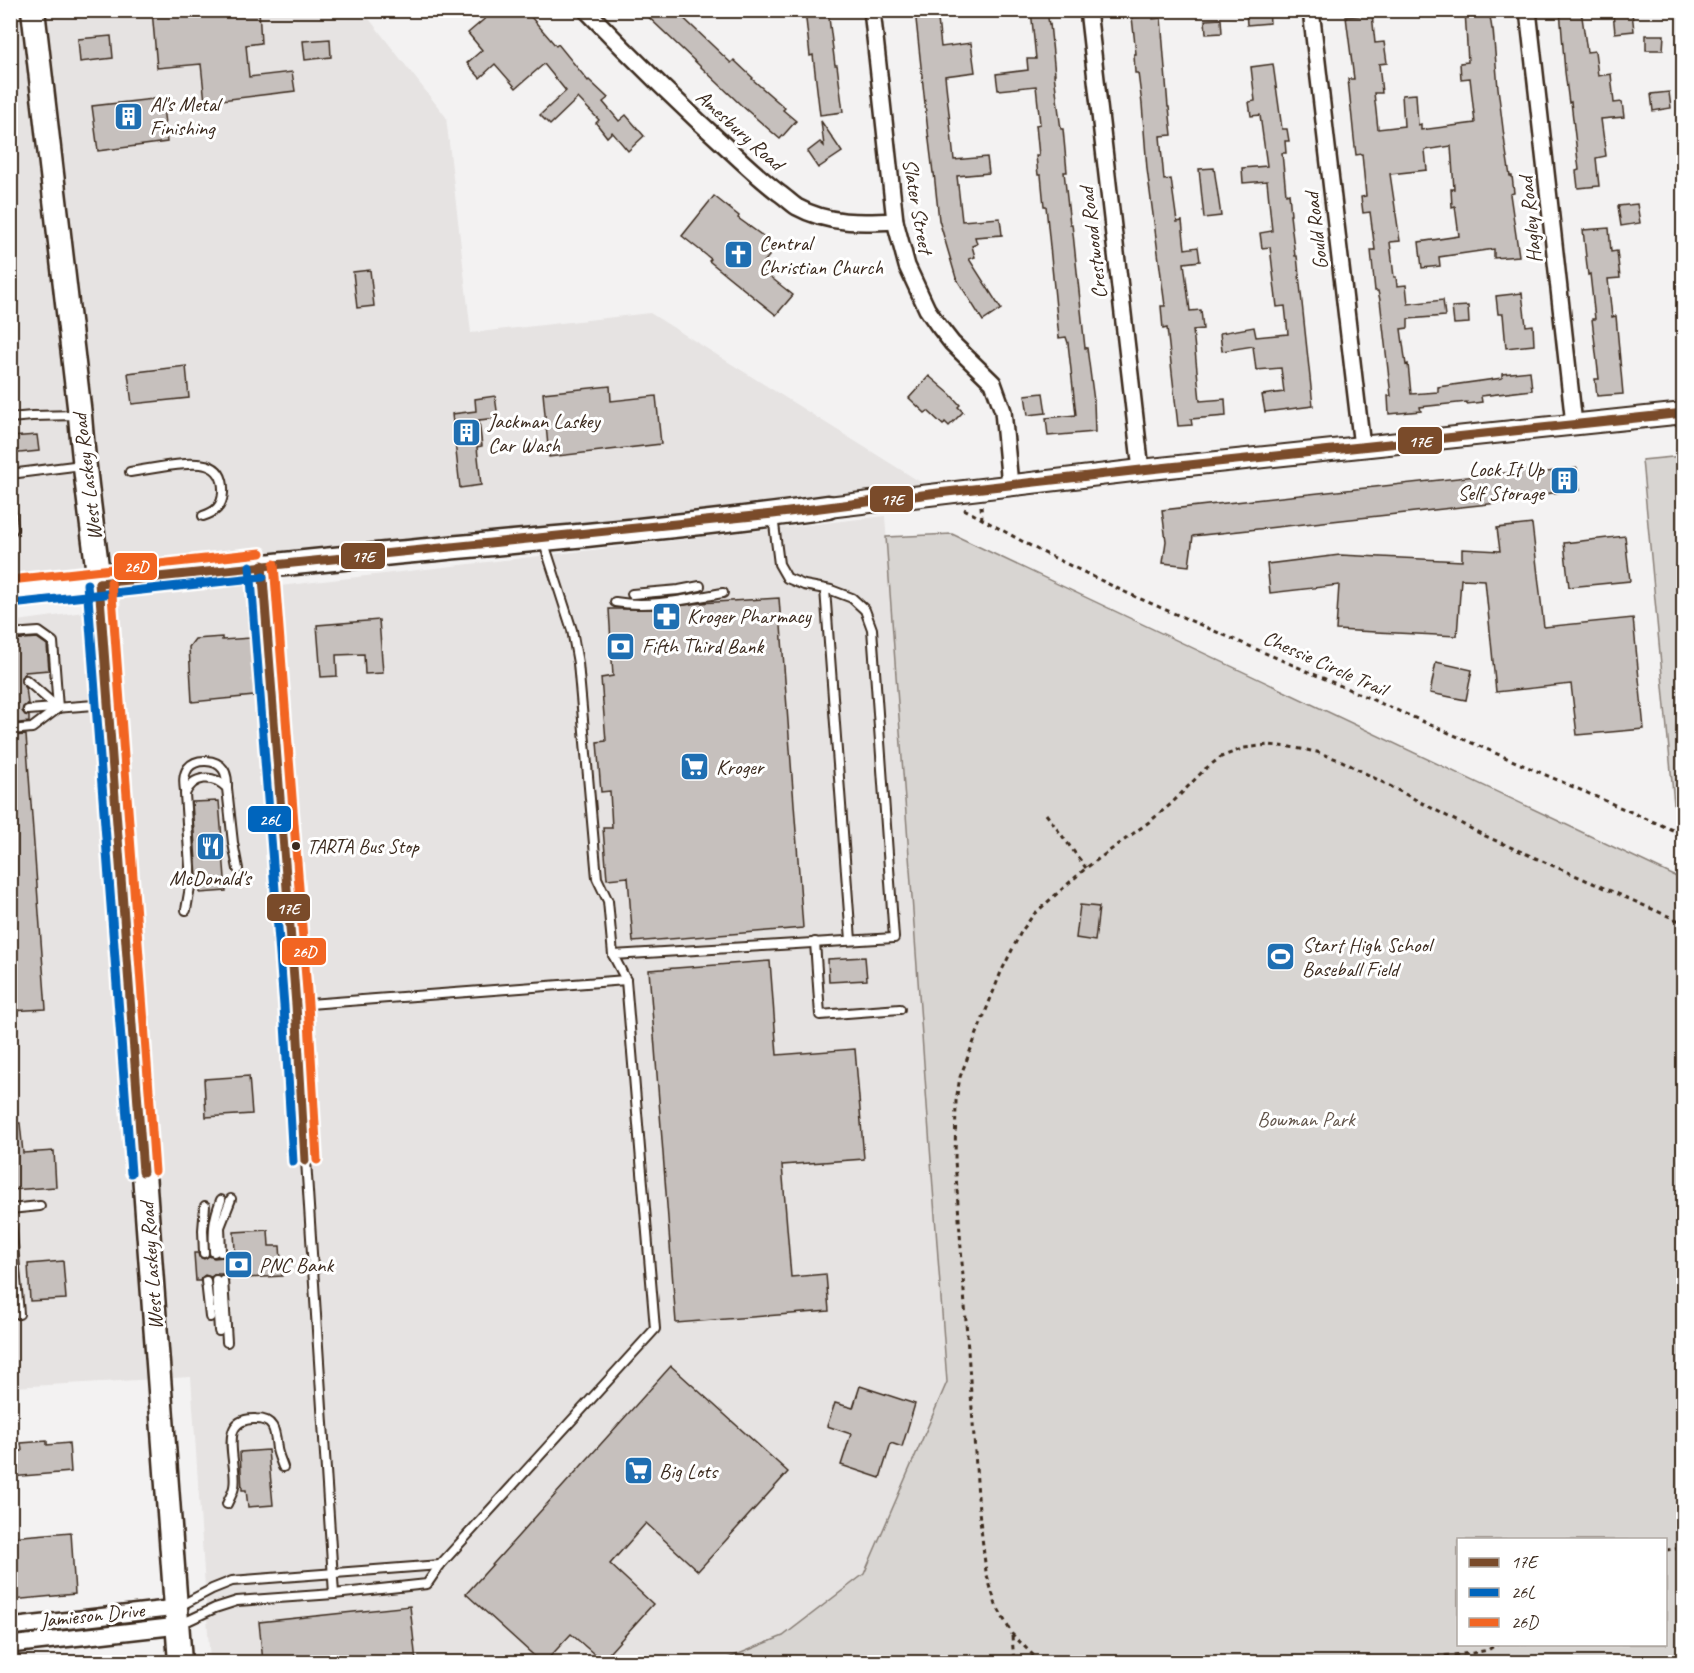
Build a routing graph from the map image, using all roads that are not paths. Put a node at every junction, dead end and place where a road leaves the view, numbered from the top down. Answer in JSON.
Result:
{"nodes":[{"id":1,"x":33,"y":10,"type":"edge"},
{"id":2,"x":586,"y":10,"type":"edge"},
{"id":3,"x":872,"y":10,"type":"edge"},
{"id":4,"x":1088,"y":10,"type":"edge"},
{"id":5,"x":1311,"y":10,"type":"edge"},
{"id":6,"x":1528,"y":10,"type":"edge"},
{"id":7,"x":895,"y":221,"type":"junction"},
{"id":8,"x":1683,"y":413,"type":"edge"},
{"id":9,"x":80,"y":415,"type":"junction"},
{"id":10,"x":10,"y":418,"type":"edge"},
{"id":11,"x":1574,"y":424,"type":"junction"},
{"id":12,"x":1362,"y":447,"type":"junction"},
{"id":13,"x":84,"y":464,"type":"junction"},
{"id":14,"x":1141,"y":470,"type":"junction"},
{"id":15,"x":130,"y":472,"type":"dead end"},
{"id":16,"x":10,"y":474,"type":"edge"},
{"id":17,"x":1010,"y":485,"type":"junction"},
{"id":18,"x":10,"y":497,"type":"edge"},
{"id":19,"x":828,"y":507,"type":"joint"},
{"id":20,"x":773,"y":514,"type":"junction"},
{"id":21,"x":203,"y":516,"type":"dead end"},
{"id":22,"x":10,"y":533,"type":"edge"},
{"id":23,"x":542,"y":539,"type":"junction"},
{"id":24,"x":262,"y":566,"type":"junction"},
{"id":25,"x":99,"y":583,"type":"junction"},
{"id":26,"x":699,"y":586,"type":"dead end"},
{"id":27,"x":825,"y":589,"type":"junction"},
{"id":28,"x":10,"y":592,"type":"edge"},
{"id":29,"x":723,"y":593,"type":"dead end"},
{"id":30,"x":632,"y":594,"type":"dead end"},
{"id":31,"x":615,"y":602,"type":"dead end"},
{"id":32,"x":10,"y":634,"type":"edge"},
{"id":33,"x":26,"y":680,"type":"dead end"},
{"id":34,"x":109,"y":704,"type":"junction"},
{"id":35,"x":58,"y":708,"type":"junction"},
{"id":36,"x":28,"y":710,"type":"dead end"},
{"id":37,"x":10,"y":730,"type":"edge"},
{"id":38,"x":227,"y":788,"type":"junction"},
{"id":39,"x":185,"y":794,"type":"junction"},
{"id":40,"x":237,"y":869,"type":"dead end"},
{"id":41,"x":186,"y":910,"type":"dead end"},
{"id":42,"x":851,"y":940,"type":"junction"},
{"id":43,"x":815,"y":942,"type":"junction"},
{"id":44,"x":613,"y":955,"type":"junction"},
{"id":45,"x":626,"y":980,"type":"junction"},
{"id":46,"x":296,"y":1005,"type":"junction"},
{"id":47,"x":900,"y":1009,"type":"dead end"},
{"id":48,"x":231,"y":1199,"type":"dead end"},
{"id":49,"x":221,"y":1200,"type":"dead end"},
{"id":50,"x":40,"y":1206,"type":"dead end"},
{"id":51,"x":205,"y":1206,"type":"dead end"},
{"id":52,"x":10,"y":1209,"type":"edge"},
{"id":53,"x":204,"y":1253,"type":"dead end"},
{"id":54,"x":206,"y":1281,"type":"dead end"},
{"id":55,"x":19,"y":1314,"type":"dead end"},
{"id":56,"x":210,"y":1317,"type":"dead end"},
{"id":57,"x":219,"y":1331,"type":"dead end"},
{"id":58,"x":227,"y":1342,"type":"dead end"},
{"id":59,"x":283,"y":1467,"type":"dead end"},
{"id":60,"x":227,"y":1504,"type":"dead end"},
{"id":61,"x":440,"y":1565,"type":"junction"},
{"id":62,"x":332,"y":1573,"type":"junction"},
{"id":63,"x":334,"y":1594,"type":"junction"},
{"id":64,"x":177,"y":1617,"type":"junction"},
{"id":65,"x":10,"y":1627,"type":"edge"},
{"id":66,"x":10,"y":1645,"type":"edge"},
{"id":67,"x":180,"y":1662,"type":"edge"}],
"edges":[{"from":1,"to":9,"type":"main road","name":"West Laskey Road"},
{"from":2,"to":7,"type":"street","name":"Amesbury Road"},
{"from":3,"to":7,"type":"street","name":"Slater Street"},
{"from":4,"to":14,"type":"street","name":"Crestwood Road"},
{"from":5,"to":12,"type":"street","name":"Gould Road"},
{"from":6,"to":11,"type":"street","name":"Hagley Road"},
{"from":7,"to":17,"type":"street","name":"Slater Street"},
{"from":8,"to":11,"type":"street"},
{"from":9,"to":10,"type":"lane"},
{"from":9,"to":13,"type":"main road","name":"West Laskey Road"},
{"from":11,"to":12,"type":"street"},
{"from":12,"to":14,"type":"street"},
{"from":13,"to":16,"type":"lane"},
{"from":13,"to":25,"type":"main road","name":"West Laskey Road"},
{"from":14,"to":17,"type":"street"},
{"from":15,"to":21,"type":"lane"},
{"from":17,"to":19,"type":"street"},
{"from":18,"to":22,"type":"lane"},
{"from":19,"to":20,"type":"main road"},
{"from":20,"to":23,"type":"main road"},
{"from":20,"to":27,"type":"lane"},
{"from":23,"to":24,"type":"main road"},
{"from":23,"to":44,"type":"lane"},
{"from":24,"to":25,"type":"main road"},
{"from":24,"to":46,"type":"lane"},
{"from":25,"to":28,"type":"main road"},
{"from":25,"to":34,"type":"main road","name":"West Laskey Road"},
{"from":26,"to":30,"type":"lane"},
{"from":27,"to":42,"type":"lane"},
{"from":27,"to":42,"type":"lane"},
{"from":29,"to":31,"type":"lane"},
{"from":32,"to":35,"type":"lane"},
{"from":33,"to":35,"type":"lane"},
{"from":34,"to":35,"type":"lane"},
{"from":34,"to":64,"type":"main road","name":"West Laskey Road"},
{"from":35,"to":36,"type":"lane"},
{"from":35,"to":37,"type":"lane"},
{"from":38,"to":39,"type":"lane"},
{"from":38,"to":39,"type":"lane"},
{"from":38,"to":40,"type":"lane"},
{"from":39,"to":41,"type":"lane"},
{"from":42,"to":43,"type":"lane"},
{"from":43,"to":44,"type":"lane"},
{"from":43,"to":47,"type":"lane"},
{"from":44,"to":45,"type":"lane"},
{"from":45,"to":46,"type":"lane"},
{"from":45,"to":61,"type":"lane"},
{"from":46,"to":62,"type":"lane"},
{"from":48,"to":49,"type":"lane"},
{"from":50,"to":52,"type":"lane"},
{"from":51,"to":53,"type":"lane"},
{"from":52,"to":55,"type":"lane"},
{"from":54,"to":56,"type":"lane"},
{"from":57,"to":58,"type":"lane"},
{"from":59,"to":60,"type":"lane"},
{"from":61,"to":62,"type":"lane"},
{"from":61,"to":63,"type":"lane"},
{"from":62,"to":63,"type":"lane"},
{"from":62,"to":64,"type":"lane"},
{"from":63,"to":64,"type":"lane"},
{"from":64,"to":65,"type":"street","name":"Jamieson Drive"},
{"from":64,"to":66,"type":"street","name":"Jamieson Drive"},
{"from":64,"to":67,"type":"main road","name":"West Laskey Road"}]}
